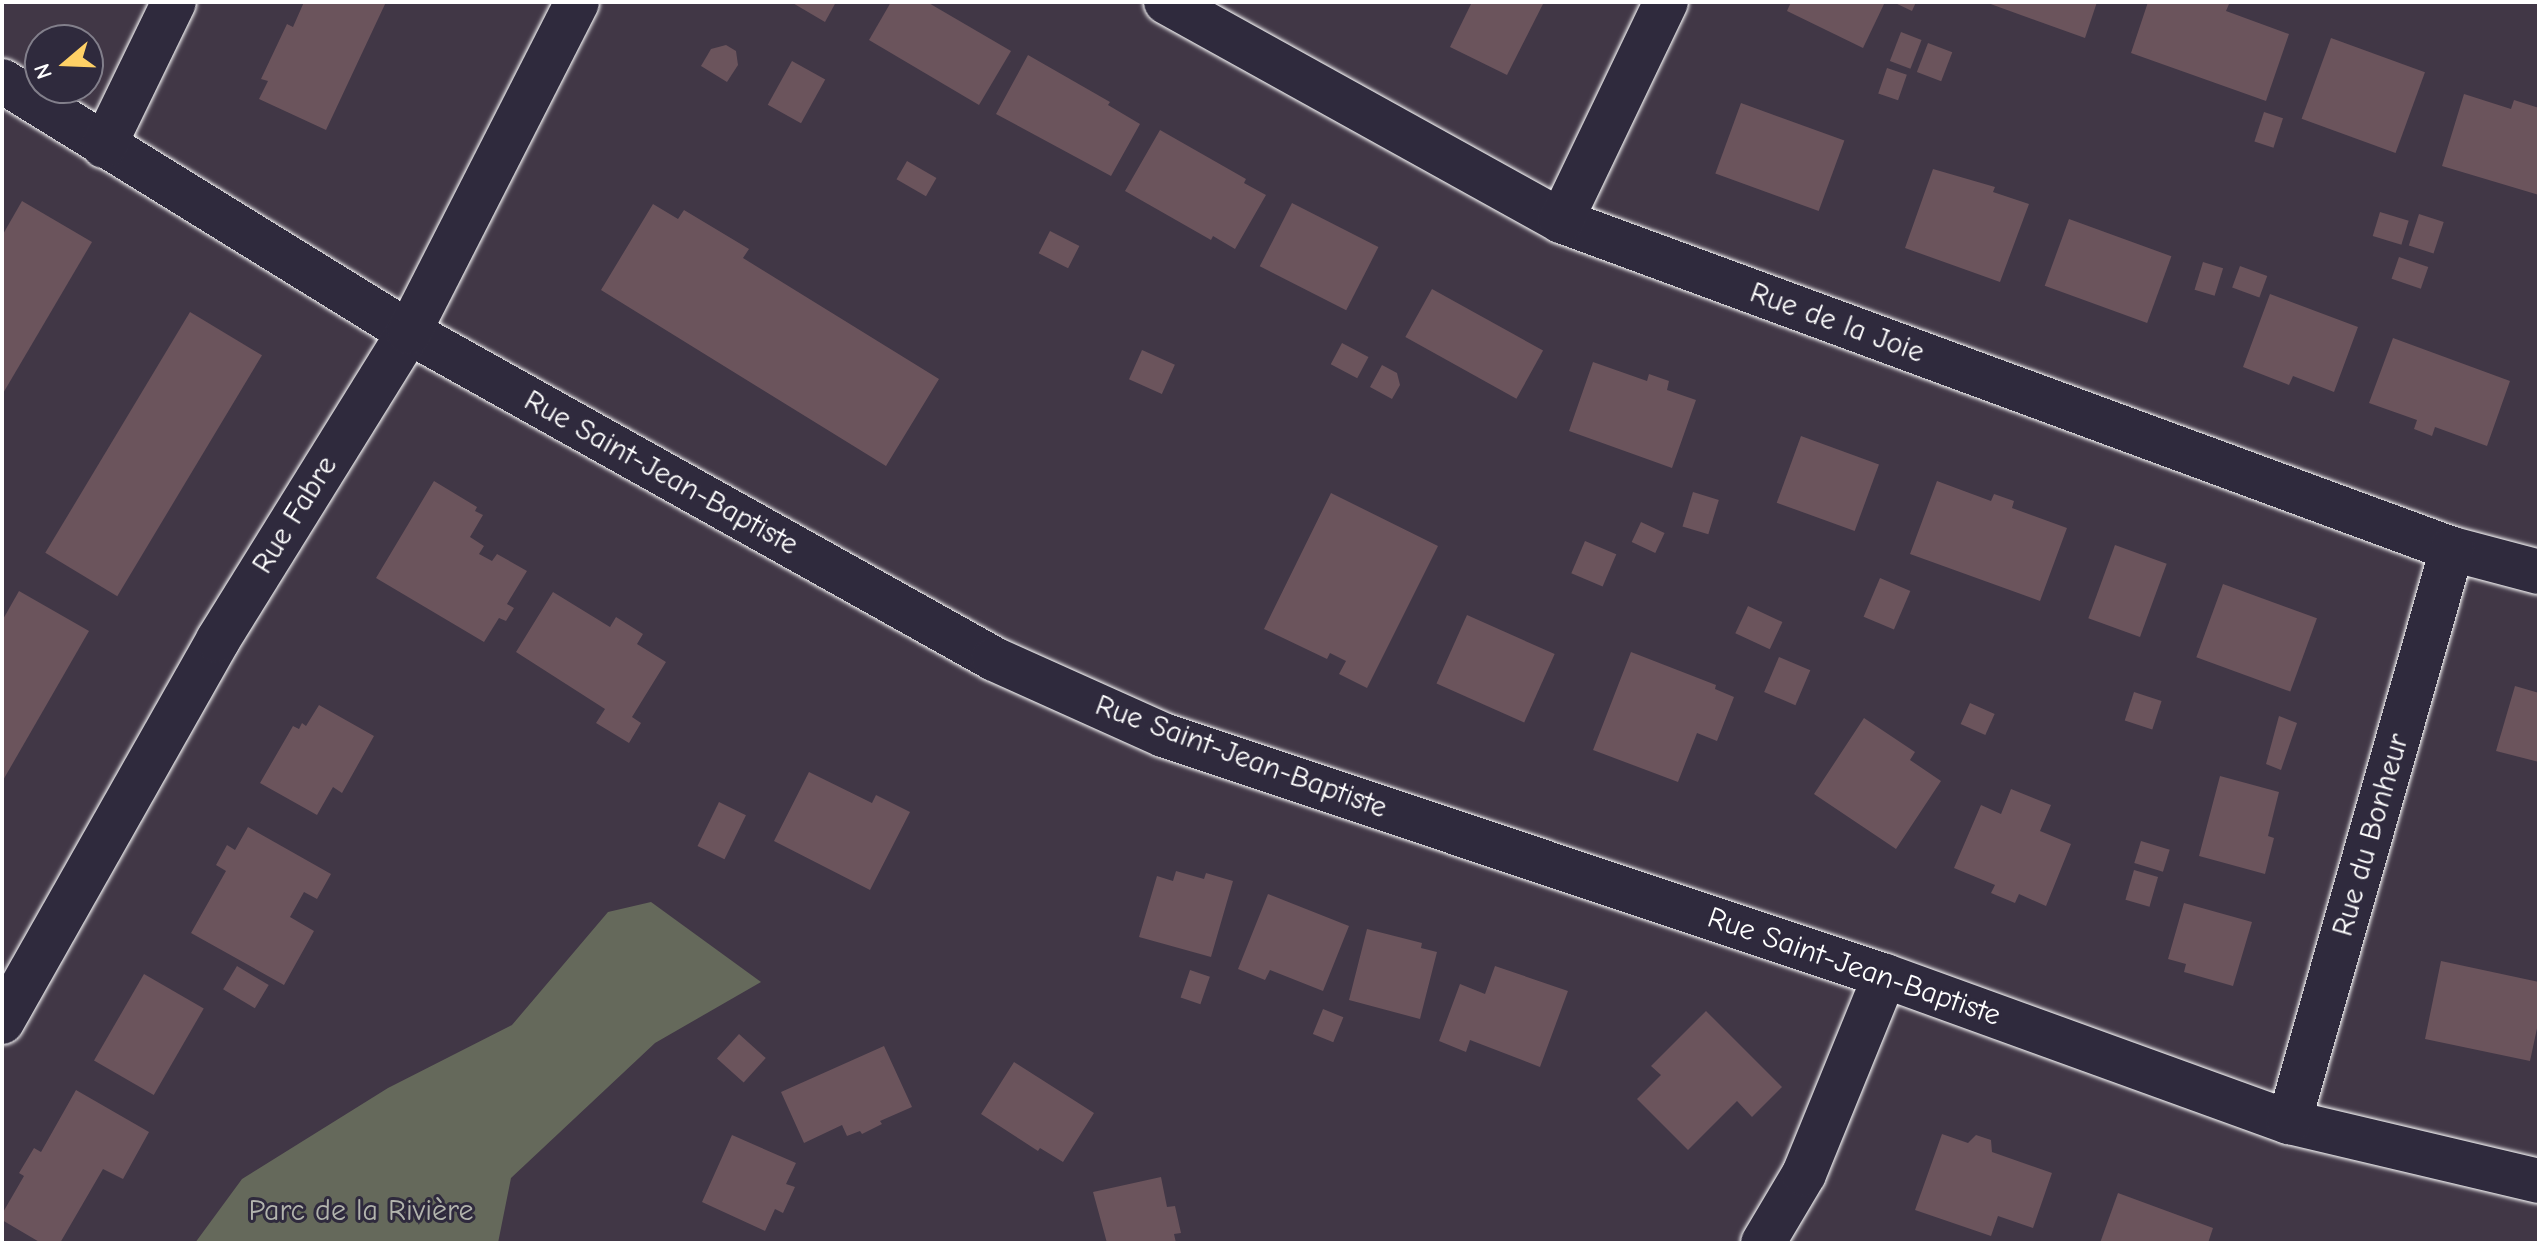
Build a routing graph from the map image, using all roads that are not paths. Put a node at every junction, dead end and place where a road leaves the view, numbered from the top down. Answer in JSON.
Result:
{"nodes":[{"id":1,"x":174,"y":2,"type":"edge"},
{"id":2,"x":577,"y":2,"type":"edge"},
{"id":3,"x":1166,"y":2,"type":"edge"},
{"id":4,"x":1666,"y":2,"type":"edge"},
{"id":5,"x":2,"y":81,"type":"edge"},
{"id":6,"x":104,"y":146,"type":"junction"},
{"id":7,"x":1561,"y":221,"type":"junction"},
{"id":8,"x":409,"y":332,"type":"junction"},
{"id":9,"x":2452,"y":549,"type":"junction"},
{"id":10,"x":2539,"y":572,"type":"edge"},
{"id":11,"x":1885,"y":976,"type":"junction"},
{"id":12,"x":2,"y":1022,"type":"edge"},
{"id":13,"x":2289,"y":1122,"type":"junction"},
{"id":14,"x":2539,"y":1181,"type":"edge"},
{"id":15,"x":1763,"y":1243,"type":"edge"}],
"edges":[{"from":1,"to":6,"type":"street"},
{"from":2,"to":8,"type":"street","name":"Rue Fabre"},
{"from":3,"to":7,"type":"street","name":"Rue de la Joie"},
{"from":4,"to":7,"type":"street"},
{"from":5,"to":6,"type":"street","name":"Rue Saint-Jean-Baptiste"},
{"from":6,"to":8,"type":"street","name":"Rue Saint-Jean-Baptiste"},
{"from":7,"to":9,"type":"street","name":"Rue de la Joie"},
{"from":8,"to":11,"type":"street","name":"Rue Saint-Jean-Baptiste"},
{"from":8,"to":12,"type":"street","name":"Rue Fabre"},
{"from":9,"to":10,"type":"street","name":"Rue de la Joie"},
{"from":9,"to":13,"type":"street","name":"Rue du Bonheur"},
{"from":11,"to":13,"type":"street","name":"Rue Saint-Jean-Baptiste"},
{"from":11,"to":15,"type":"street"},
{"from":13,"to":14,"type":"street","name":"Rue Saint-Jean-Baptiste"}]}
